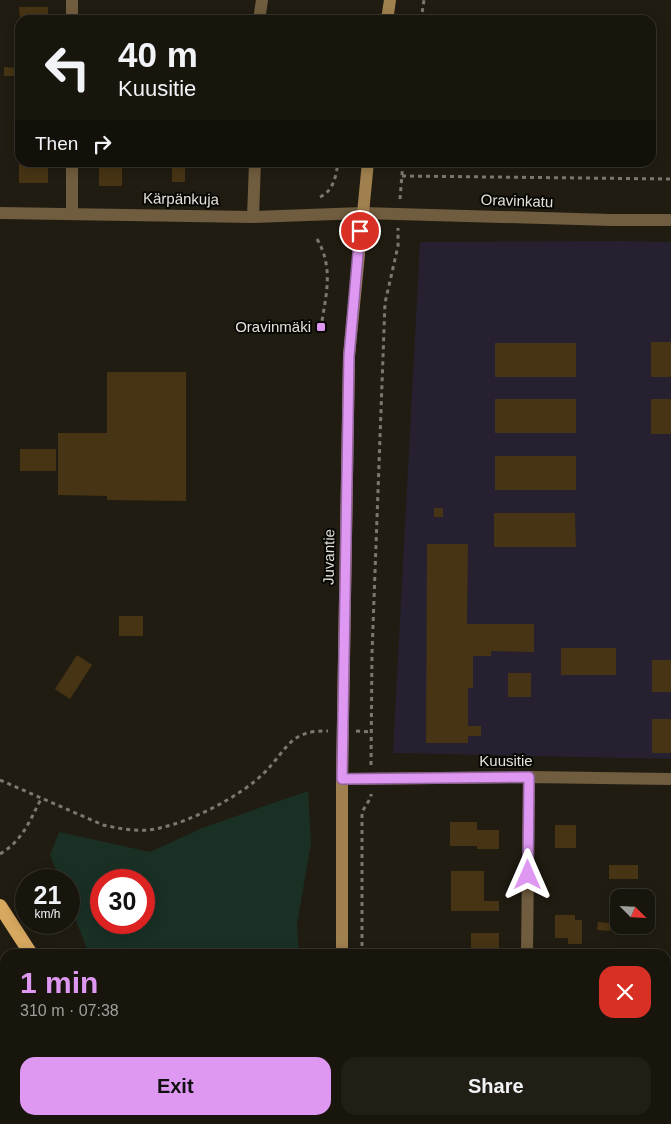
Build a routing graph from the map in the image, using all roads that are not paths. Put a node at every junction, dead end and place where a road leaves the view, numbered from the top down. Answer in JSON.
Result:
{"nodes":[{"id":1,"x":72,"y":0,"type":"edge"},
{"id":2,"x":262,"y":0,"type":"edge"},
{"id":3,"x":390,"y":0,"type":"edge"},
{"id":4,"x":72,"y":15,"type":"edge"},
{"id":5,"x":260,"y":15,"type":"edge"},
{"id":6,"x":388,"y":15,"type":"edge"},
{"id":7,"x":72,"y":167,"type":"edge"},
{"id":8,"x":255,"y":167,"type":"edge"},
{"id":9,"x":367,"y":167,"type":"edge"},
{"id":10,"x":0,"y":213,"type":"edge"},
{"id":11,"x":72,"y":213,"type":"junction"},
{"id":12,"x":362,"y":214,"type":"junction"},
{"id":13,"x":253,"y":217,"type":"junction"},
{"id":14,"x":671,"y":220,"type":"edge"},
{"id":15,"x":529,"y":777,"type":"junction"},
{"id":16,"x":342,"y":779,"type":"junction"},
{"id":17,"x":671,"y":779,"type":"edge"},
{"id":18,"x":0,"y":906,"type":"edge"},
{"id":19,"x":28,"y":949,"type":"edge"},
{"id":20,"x":342,"y":949,"type":"edge"},
{"id":21,"x":527,"y":949,"type":"edge"}],
"edges":[{"from":1,"to":4,"type":"street"},
{"from":2,"to":5,"type":"street"},
{"from":3,"to":6,"type":"main road"},
{"from":7,"to":11,"type":"street"},
{"from":8,"to":13,"type":"street"},
{"from":9,"to":12,"type":"main road","name":"Juvantie"},
{"from":10,"to":11,"type":"street","name":"Kärpänkuja"},
{"from":11,"to":13,"type":"street","name":"Kärpänkuja"},
{"from":12,"to":13,"type":"street","name":"Kärpänkuja"},
{"from":12,"to":14,"type":"street","name":"Oravinkatu"},
{"from":12,"to":16,"type":"main road","name":"Juvantie"},
{"from":15,"to":16,"type":"street","name":"Kuusitie"},
{"from":15,"to":17,"type":"street","name":"Kuusitie"},
{"from":15,"to":21,"type":"street"},
{"from":16,"to":20,"type":"main road","name":"Juvantie"},
{"from":18,"to":19,"type":"highway"}]}
